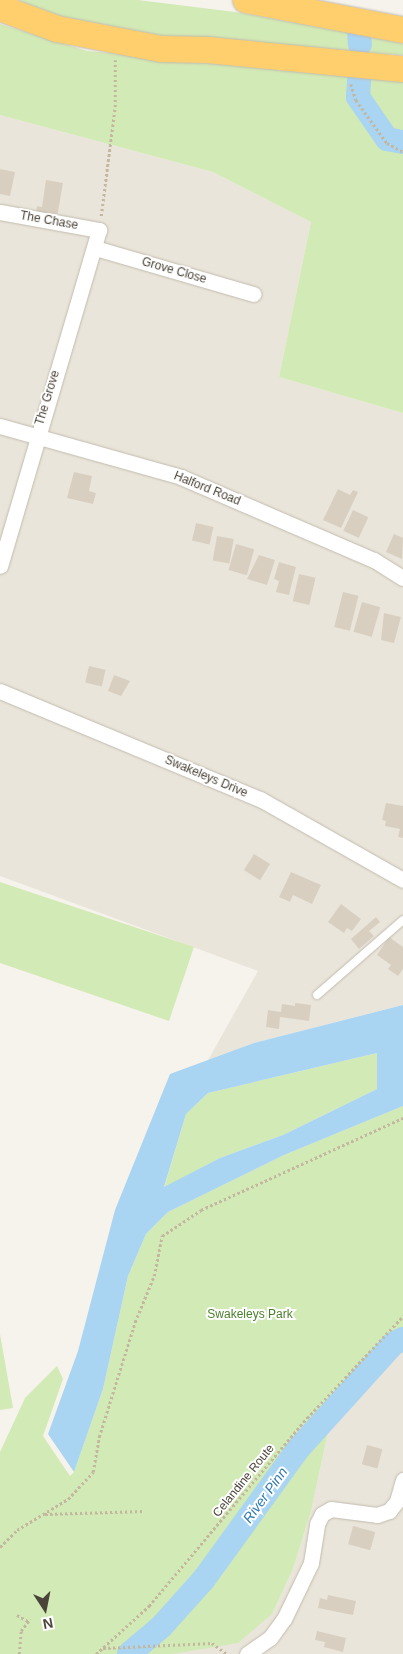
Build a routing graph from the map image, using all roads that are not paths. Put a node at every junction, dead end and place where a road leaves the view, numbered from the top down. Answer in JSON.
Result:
{"nodes":[{"id":1,"x":246,"y":0,"type":"edge"},
{"id":2,"x":0,"y":8,"type":"edge"},
{"id":3,"x":403,"y":30,"type":"edge"},
{"id":4,"x":403,"y":69,"type":"edge"},
{"id":5,"x":0,"y":212,"type":"edge"},
{"id":6,"x":99,"y":230,"type":"joint"},
{"id":7,"x":95,"y":248,"type":"junction"},
{"id":8,"x":253,"y":294,"type":"dead end"},
{"id":9,"x":0,"y":426,"type":"edge"},
{"id":10,"x":36,"y":437,"type":"junction"},
{"id":11,"x":0,"y":566,"type":"edge"},
{"id":12,"x":403,"y":578,"type":"edge"},
{"id":13,"x":0,"y":691,"type":"edge"},
{"id":14,"x":403,"y":880,"type":"edge"},
{"id":15,"x":403,"y":920,"type":"edge"},
{"id":16,"x":317,"y":995,"type":"dead end"},
{"id":17,"x":403,"y":1480,"type":"edge"},
{"id":18,"x":247,"y":1654,"type":"edge"}],
"edges":[{"from":1,"to":3,"type":"highway"},
{"from":2,"to":4,"type":"highway"},
{"from":5,"to":6,"type":"street","name":"The Chase"},
{"from":6,"to":7,"type":"street","name":"The Grove"},
{"from":7,"to":8,"type":"street","name":"Grove Close"},
{"from":7,"to":10,"type":"street","name":"The Grove"},
{"from":9,"to":10,"type":"street","name":"Halford Road"},
{"from":10,"to":11,"type":"street","name":"The Grove"},
{"from":10,"to":12,"type":"street","name":"Halford Road"},
{"from":13,"to":14,"type":"street","name":"Swakeleys Drive"},
{"from":15,"to":16,"type":"lane"},
{"from":17,"to":18,"type":"street"}]}
